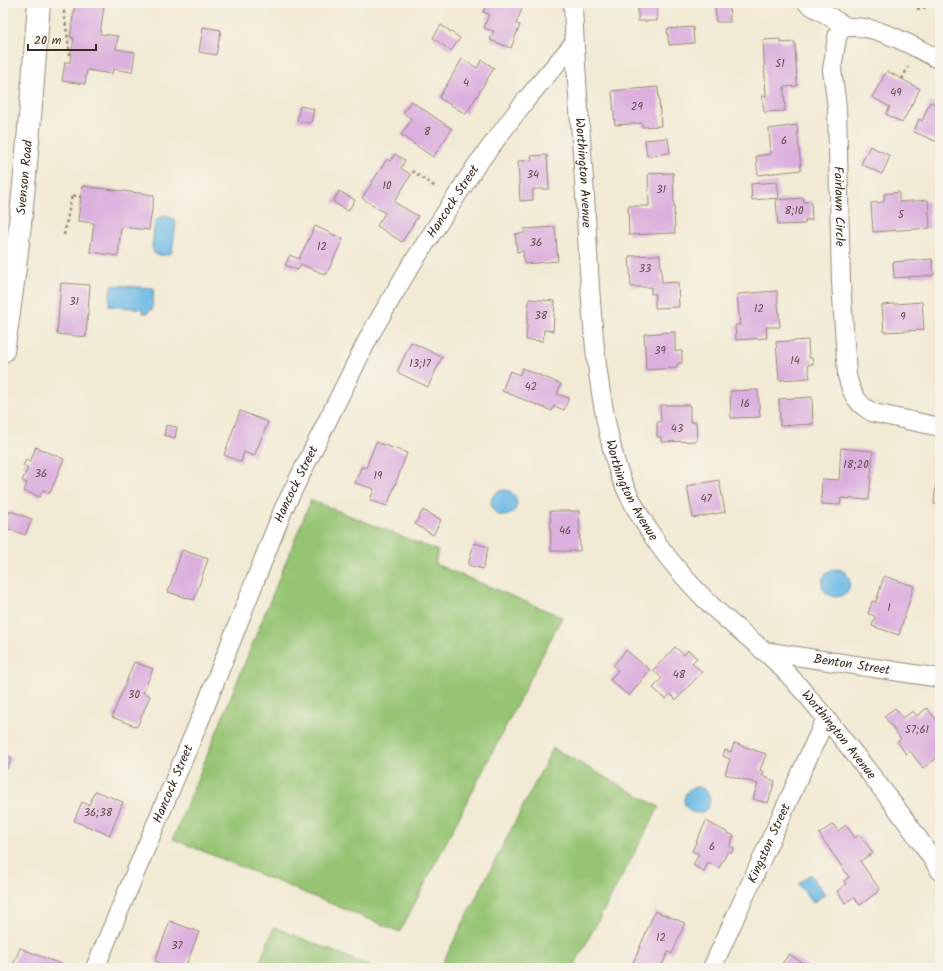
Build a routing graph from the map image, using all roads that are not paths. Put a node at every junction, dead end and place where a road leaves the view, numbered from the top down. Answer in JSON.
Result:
{"nodes":[{"id":1,"x":39,"y":3,"type":"edge"},
{"id":2,"x":573,"y":3,"type":"edge"},
{"id":3,"x":807,"y":3,"type":"edge"},
{"id":4,"x":847,"y":27,"type":"junction"},
{"id":5,"x":574,"y":43,"type":"junction"},
{"id":6,"x":940,"y":60,"type":"edge"},
{"id":7,"x":3,"y":351,"type":"edge"},
{"id":8,"x":940,"y":427,"type":"edge"},
{"id":9,"x":763,"y":651,"type":"junction"},
{"id":10,"x":940,"y":678,"type":"edge"},
{"id":11,"x":826,"y":718,"type":"junction"},
{"id":12,"x":940,"y":871,"type":"edge"},
{"id":13,"x":95,"y":968,"type":"edge"},
{"id":14,"x":712,"y":968,"type":"edge"}],
"edges":[{"from":1,"to":7,"type":"street","name":"Svenson Road"},
{"from":2,"to":5,"type":"street","name":"Worthington Avenue"},
{"from":3,"to":4,"type":"street"},
{"from":4,"to":6,"type":"street"},
{"from":4,"to":8,"type":"street","name":"Fairlawn Circle"},
{"from":5,"to":9,"type":"street","name":"Worthington Avenue"},
{"from":5,"to":13,"type":"street","name":"Hancock Street"},
{"from":9,"to":10,"type":"street","name":"Benton Street"},
{"from":9,"to":11,"type":"street","name":"Worthington Avenue"},
{"from":11,"to":12,"type":"street","name":"Worthington Avenue"},
{"from":11,"to":14,"type":"street","name":"Kingston Street"}]}
